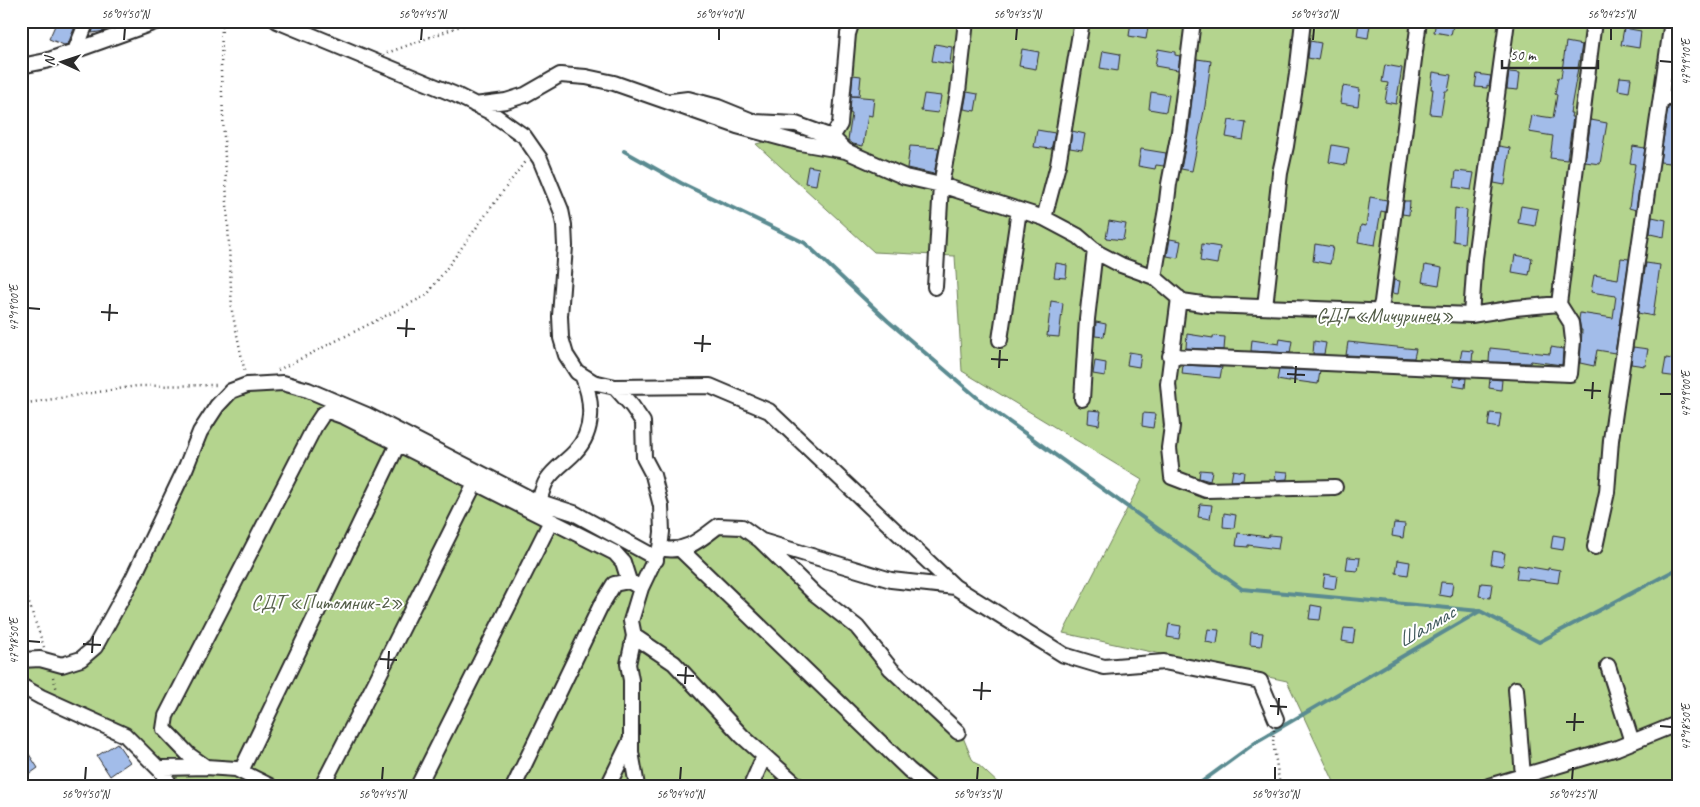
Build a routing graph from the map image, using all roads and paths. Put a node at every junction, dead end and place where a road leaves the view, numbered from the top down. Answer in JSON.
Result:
{"nodes":[{"id":1,"x":87,"y":21,"type":"edge"},
{"id":2,"x":158,"y":21,"type":"edge"},
{"id":3,"x":222,"y":21,"type":"edge"},
{"id":4,"x":277,"y":21,"type":"edge"},
{"id":5,"x":474,"y":21,"type":"edge"},
{"id":6,"x":852,"y":21,"type":"edge"},
{"id":7,"x":966,"y":21,"type":"edge"},
{"id":8,"x":1082,"y":21,"type":"edge"},
{"id":9,"x":1193,"y":21,"type":"edge"},
{"id":10,"x":1303,"y":21,"type":"edge"},
{"id":11,"x":1419,"y":21,"type":"edge"},
{"id":12,"x":1507,"y":21,"type":"edge"},
{"id":13,"x":1594,"y":21,"type":"edge"},
{"id":14,"x":1672,"y":21,"type":"edge"},
{"id":15,"x":75,"y":50,"type":"junction"},
{"id":16,"x":369,"y":60,"type":"junction"},
{"id":17,"x":21,"y":66,"type":"edge"},
{"id":18,"x":1662,"y":97,"type":"junction"},
{"id":19,"x":1679,"y":99,"type":"edge"},
{"id":20,"x":666,"y":102,"type":"junction"},
{"id":21,"x":475,"y":104,"type":"junction"},
{"id":22,"x":832,"y":138,"type":"junction"},
{"id":23,"x":533,"y":149,"type":"junction"},
{"id":24,"x":846,"y":151,"type":"junction"},
{"id":25,"x":941,"y":185,"type":"junction"},
{"id":26,"x":1019,"y":210,"type":"junction"},
{"id":27,"x":1044,"y":218,"type":"junction"},
{"id":28,"x":1095,"y":250,"type":"junction"},
{"id":29,"x":1154,"y":277,"type":"junction"},
{"id":30,"x":935,"y":287,"type":"dead end"},
{"id":31,"x":1179,"y":298,"type":"junction"},
{"id":32,"x":1558,"y":304,"type":"junction"},
{"id":33,"x":1265,"y":307,"type":"junction"},
{"id":34,"x":1379,"y":312,"type":"junction"},
{"id":35,"x":1471,"y":315,"type":"junction"},
{"id":36,"x":1000,"y":340,"type":"dead end"},
{"id":37,"x":1170,"y":356,"type":"junction"},
{"id":38,"x":273,"y":372,"type":"dead end"},
{"id":39,"x":582,"y":375,"type":"junction"},
{"id":40,"x":220,"y":385,"type":"dead end"},
{"id":41,"x":248,"y":385,"type":"junction"},
{"id":42,"x":614,"y":386,"type":"junction"},
{"id":43,"x":1082,"y":399,"type":"dead end"},
{"id":44,"x":21,"y":404,"type":"edge"},
{"id":45,"x":398,"y":444,"type":"junction"},
{"id":46,"x":475,"y":483,"type":"junction"},
{"id":47,"x":1335,"y":487,"type":"dead end"},
{"id":48,"x":539,"y":502,"type":"junction"},
{"id":49,"x":551,"y":521,"type":"junction"},
{"id":50,"x":760,"y":540,"type":"junction"},
{"id":51,"x":1595,"y":547,"type":"dead end"},
{"id":52,"x":680,"y":549,"type":"junction"},
{"id":53,"x":658,"y":554,"type":"junction"},
{"id":54,"x":21,"y":580,"type":"edge"},
{"id":55,"x":635,"y":584,"type":"junction"},
{"id":56,"x":955,"y":587,"type":"junction"},
{"id":57,"x":634,"y":636,"type":"junction"},
{"id":58,"x":21,"y":660,"type":"edge"},
{"id":59,"x":49,"y":662,"type":"junction"},
{"id":60,"x":1608,"y":666,"type":"dead end"},
{"id":61,"x":21,"y":686,"type":"edge"},
{"id":62,"x":1516,"y":689,"type":"dead end"},
{"id":63,"x":62,"y":706,"type":"junction"},
{"id":64,"x":1276,"y":719,"type":"dead end"},
{"id":65,"x":1679,"y":723,"type":"edge"},
{"id":66,"x":958,"y":732,"type":"dead end"},
{"id":67,"x":632,"y":737,"type":"junction"},
{"id":68,"x":1273,"y":742,"type":"dead end"},
{"id":69,"x":1632,"y":742,"type":"junction"},
{"id":70,"x":764,"y":756,"type":"junction"},
{"id":71,"x":206,"y":767,"type":"junction"},
{"id":72,"x":161,"y":771,"type":"junction"},
{"id":73,"x":241,"y":771,"type":"junction"},
{"id":74,"x":1523,"y":776,"type":"junction"},
{"id":75,"x":171,"y":786,"type":"edge"},
{"id":76,"x":270,"y":786,"type":"edge"},
{"id":77,"x":322,"y":786,"type":"edge"},
{"id":78,"x":418,"y":786,"type":"edge"},
{"id":79,"x":514,"y":786,"type":"edge"},
{"id":80,"x":608,"y":786,"type":"edge"},
{"id":81,"x":637,"y":786,"type":"edge"},
{"id":82,"x":751,"y":786,"type":"edge"},
{"id":83,"x":798,"y":786,"type":"edge"},
{"id":84,"x":928,"y":786,"type":"edge"},
{"id":85,"x":1280,"y":786,"type":"edge"},
{"id":86,"x":1489,"y":786,"type":"edge"}],
"edges":[{"from":1,"to":15,"type":"street"},
{"from":2,"to":15,"type":"street"},
{"from":3,"to":41,"type":"path"},
{"from":4,"to":16,"type":"street"},
{"from":5,"to":16,"type":"path"},
{"from":6,"to":22,"type":"street"},
{"from":7,"to":25,"type":"street"},
{"from":8,"to":27,"type":"street"},
{"from":9,"to":29,"type":"street"},
{"from":10,"to":33,"type":"street"},
{"from":11,"to":34,"type":"street"},
{"from":12,"to":35,"type":"street"},
{"from":13,"to":32,"type":"street"},
{"from":14,"to":18,"type":"street"},
{"from":15,"to":17,"type":"street"},
{"from":16,"to":21,"type":"street"},
{"from":18,"to":19,"type":"street"},
{"from":18,"to":51,"type":"street"},
{"from":20,"to":21,"type":"street"},
{"from":20,"to":22,"type":"street"},
{"from":20,"to":24,"type":"street"},
{"from":21,"to":23,"type":"street"},
{"from":22,"to":24,"type":"street"},
{"from":23,"to":38,"type":"path"},
{"from":23,"to":39,"type":"street"},
{"from":24,"to":25,"type":"street"},
{"from":25,"to":26,"type":"street"},
{"from":25,"to":30,"type":"street"},
{"from":26,"to":27,"type":"street"},
{"from":26,"to":36,"type":"street"},
{"from":27,"to":28,"type":"street"},
{"from":28,"to":29,"type":"street"},
{"from":28,"to":43,"type":"street"},
{"from":29,"to":31,"type":"street"},
{"from":31,"to":33,"type":"street"},
{"from":31,"to":37,"type":"street"},
{"from":32,"to":35,"type":"street"},
{"from":32,"to":37,"type":"street"},
{"from":33,"to":34,"type":"street"},
{"from":34,"to":35,"type":"street"},
{"from":37,"to":47,"type":"street"},
{"from":39,"to":42,"type":"street"},
{"from":39,"to":48,"type":"street"},
{"from":40,"to":44,"type":"path"},
{"from":41,"to":48,"type":"street"},
{"from":41,"to":59,"type":"street"},
{"from":42,"to":53,"type":"street"},
{"from":42,"to":56,"type":"street"},
{"from":45,"to":46,"type":"street"},
{"from":45,"to":71,"type":"street"},
{"from":45,"to":73,"type":"street"},
{"from":46,"to":49,"type":"street"},
{"from":46,"to":77,"type":"street"},
{"from":48,"to":53,"type":"street"},
{"from":49,"to":55,"type":"street"},
{"from":49,"to":78,"type":"street"},
{"from":50,"to":52,"type":"street"},
{"from":50,"to":56,"type":"street"},
{"from":50,"to":66,"type":"street"},
{"from":52,"to":53,"type":"street"},
{"from":52,"to":84,"type":"street"},
{"from":53,"to":55,"type":"street"},
{"from":54,"to":59,"type":"path"},
{"from":55,"to":57,"type":"street"},
{"from":55,"to":79,"type":"street"},
{"from":56,"to":64,"type":"street"},
{"from":57,"to":67,"type":"street"},
{"from":57,"to":70,"type":"street"},
{"from":58,"to":59,"type":"street"},
{"from":59,"to":63,"type":"path"},
{"from":60,"to":69,"type":"street"},
{"from":61,"to":63,"type":"street"},
{"from":62,"to":74,"type":"street"},
{"from":63,"to":72,"type":"street"},
{"from":65,"to":69,"type":"street"},
{"from":67,"to":80,"type":"street"},
{"from":67,"to":81,"type":"street"},
{"from":68,"to":85,"type":"path"},
{"from":69,"to":74,"type":"street"},
{"from":70,"to":82,"type":"street"},
{"from":70,"to":83,"type":"street"},
{"from":71,"to":72,"type":"street"},
{"from":71,"to":73,"type":"street"},
{"from":72,"to":75,"type":"street"},
{"from":73,"to":76,"type":"street"},
{"from":74,"to":86,"type":"street"}]}
